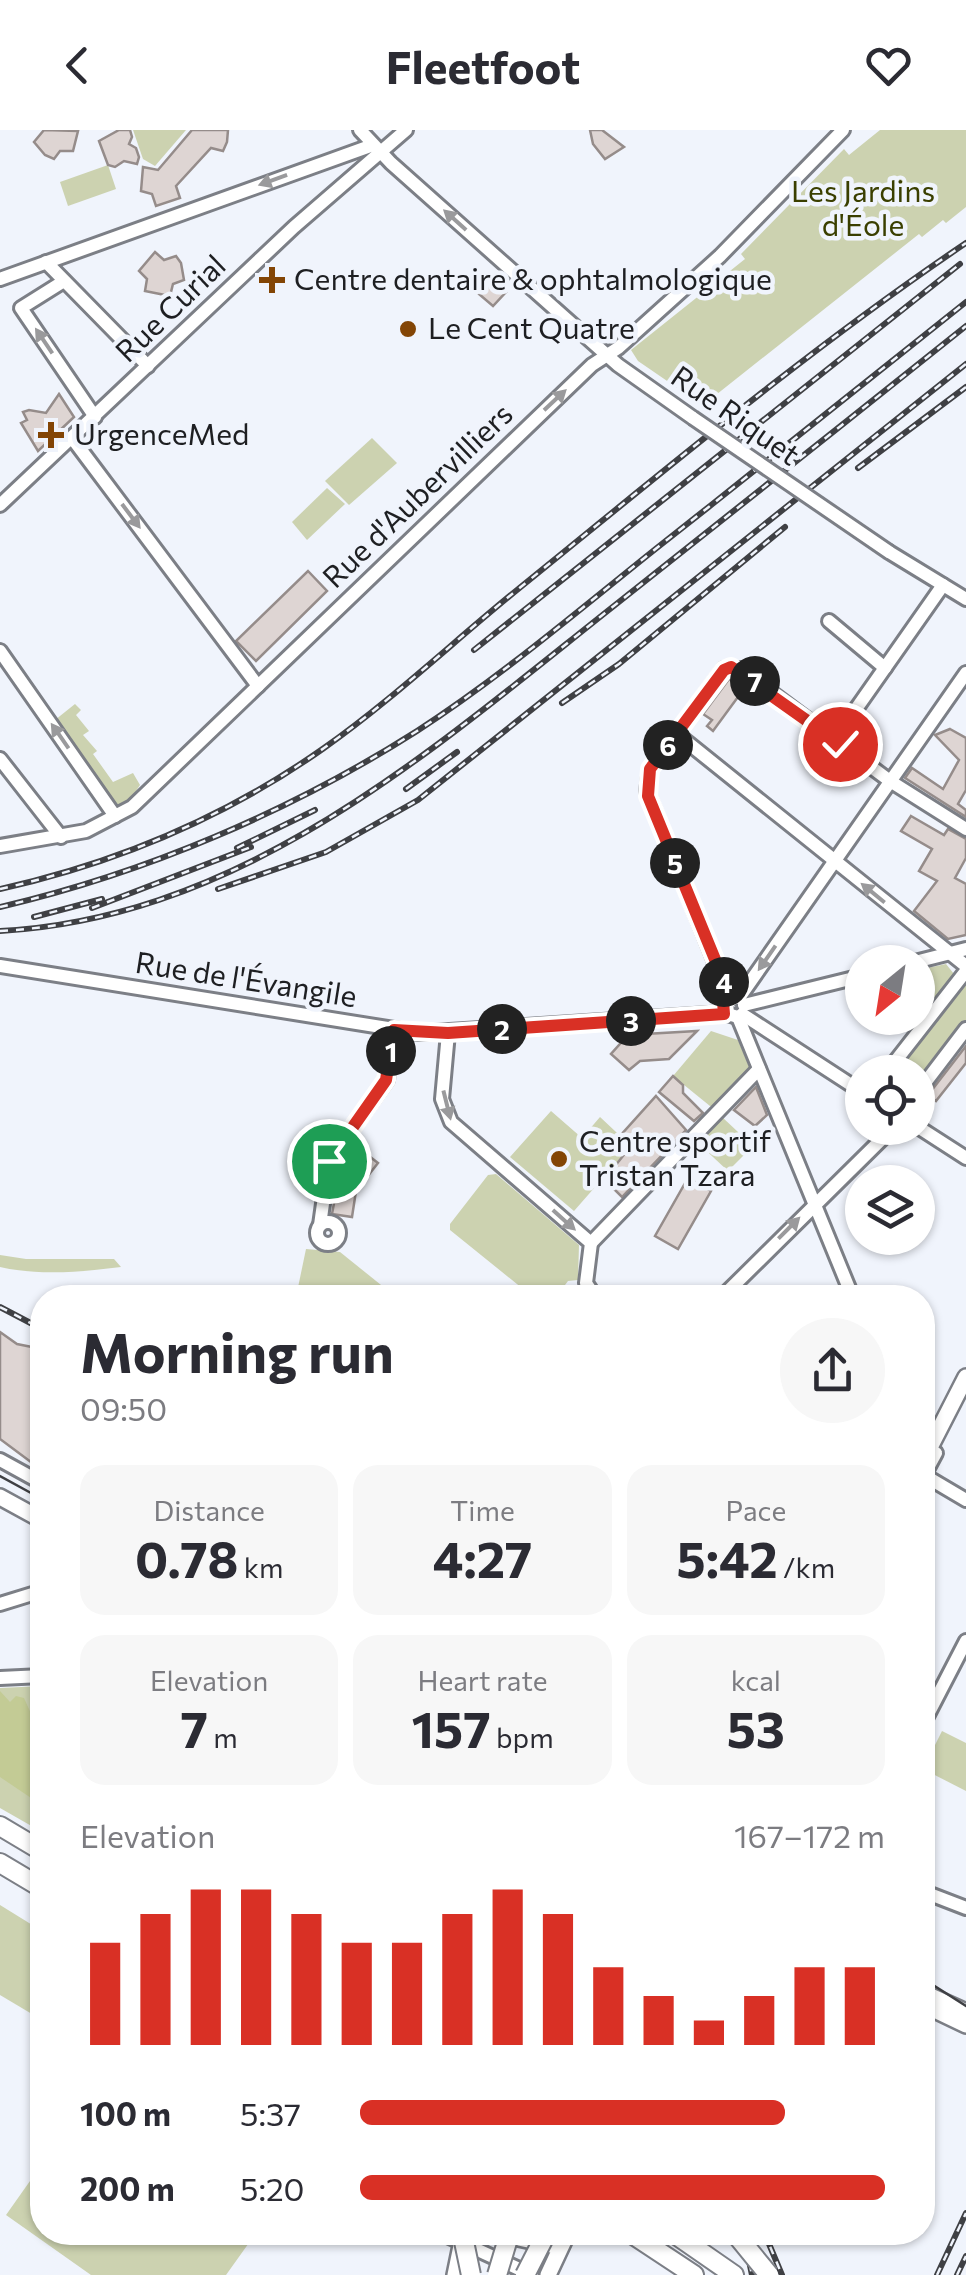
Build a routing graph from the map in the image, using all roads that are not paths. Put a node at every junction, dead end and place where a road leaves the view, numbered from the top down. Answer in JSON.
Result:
{"nodes":[{"id":1,"x":360,"y":130,"type":"edge"},
{"id":2,"x":406,"y":130,"type":"edge"},
{"id":3,"x":843,"y":130,"type":"edge"},
{"id":4,"x":376,"y":148,"type":"junction"},
{"id":5,"x":46,"y":262,"type":"junction"},
{"id":6,"x":0,"y":279,"type":"edge"},
{"id":7,"x":64,"y":281,"type":"junction"},
{"id":8,"x":606,"y":354,"type":"junction"},
{"id":9,"x":148,"y":366,"type":"junction"},
{"id":10,"x":95,"y":417,"type":"junction"},
{"id":11,"x":72,"y":438,"type":"junction"},
{"id":12,"x":0,"y":505,"type":"edge"},
{"id":13,"x":944,"y":586,"type":"junction"},
{"id":14,"x":966,"y":600,"type":"edge"},
{"id":15,"x":829,"y":620,"type":"dead end"},
{"id":16,"x":0,"y":652,"type":"edge"},
{"id":17,"x":884,"y":668,"type":"junction"},
{"id":18,"x":966,"y":672,"type":"edge"},
{"id":19,"x":258,"y":686,"type":"junction"},
{"id":20,"x":677,"y":734,"type":"junction"},
{"id":21,"x":835,"y":739,"type":"junction"},
{"id":22,"x":0,"y":759,"type":"edge"},
{"id":23,"x":890,"y":781,"type":"junction"},
{"id":24,"x":116,"y":816,"type":"junction"},
{"id":25,"x":966,"y":829,"type":"edge"},
{"id":26,"x":60,"y":836,"type":"junction"},
{"id":27,"x":0,"y":846,"type":"edge"},
{"id":28,"x":834,"y":861,"type":"junction"},
{"id":29,"x":966,"y":949,"type":"edge"},
{"id":30,"x":948,"y":954,"type":"junction"},
{"id":31,"x":935,"y":957,"type":"edge"},
{"id":32,"x":0,"y":966,"type":"edge"},
{"id":33,"x":966,"y":969,"type":"edge"},
{"id":34,"x":845,"y":980,"type":"edge"},
{"id":35,"x":736,"y":1008,"type":"junction"},
{"id":36,"x":966,"y":1028,"type":"edge"},
{"id":37,"x":394,"y":1030,"type":"junction"},
{"id":38,"x":448,"y":1033,"type":"junction"},
{"id":39,"x":900,"y":1055,"type":"edge"},
{"id":40,"x":759,"y":1069,"type":"junction"},
{"id":41,"x":935,"y":1069,"type":"edge"},
{"id":42,"x":845,"y":1081,"type":"edge"},
{"id":43,"x":935,"y":1138,"type":"edge"},
{"id":44,"x":876,"y":1145,"type":"edge"},
{"id":45,"x":966,"y":1158,"type":"edge"},
{"id":46,"x":814,"y":1203,"type":"junction"},
{"id":47,"x":320,"y":1226,"type":"dead end"},
{"id":48,"x":591,"y":1243,"type":"junction"},
{"id":49,"x":587,"y":1285,"type":"edge"},
{"id":50,"x":733,"y":1285,"type":"edge"},
{"id":51,"x":849,"y":1285,"type":"edge"},
{"id":52,"x":966,"y":1377,"type":"edge"},
{"id":53,"x":935,"y":1443,"type":"edge"},
{"id":54,"x":0,"y":1460,"type":"edge"},
{"id":55,"x":935,"y":1471,"type":"edge"},
{"id":56,"x":30,"y":1477,"type":"edge"},
{"id":57,"x":0,"y":1497,"type":"edge"},
{"id":58,"x":966,"y":1500,"type":"edge"},
{"id":59,"x":30,"y":1513,"type":"edge"},
{"id":60,"x":30,"y":1595,"type":"edge"},
{"id":61,"x":0,"y":1604,"type":"edge"},
{"id":62,"x":966,"y":1641,"type":"edge"},
{"id":63,"x":30,"y":1677,"type":"edge"},
{"id":64,"x":0,"y":1678,"type":"edge"},
{"id":65,"x":935,"y":1701,"type":"edge"},
{"id":66,"x":0,"y":1826,"type":"edge"},
{"id":67,"x":30,"y":1844,"type":"edge"},
{"id":68,"x":0,"y":1863,"type":"edge"},
{"id":69,"x":30,"y":1881,"type":"edge"},
{"id":70,"x":935,"y":1896,"type":"edge"},
{"id":71,"x":966,"y":1908,"type":"edge"},
{"id":72,"x":935,"y":1998,"type":"edge"},
{"id":73,"x":935,"y":2010,"type":"edge"},
{"id":74,"x":966,"y":2012,"type":"edge"},
{"id":75,"x":966,"y":2025,"type":"edge"},
{"id":76,"x":460,"y":2245,"type":"edge"},
{"id":77,"x":462,"y":2245,"type":"edge"},
{"id":78,"x":469,"y":2245,"type":"edge"},
{"id":79,"x":498,"y":2245,"type":"edge"},
{"id":80,"x":505,"y":2245,"type":"edge"},
{"id":81,"x":551,"y":2245,"type":"edge"},
{"id":82,"x":556,"y":2245,"type":"edge"},
{"id":83,"x":649,"y":2245,"type":"edge"},
{"id":84,"x":691,"y":2245,"type":"edge"},
{"id":85,"x":745,"y":2245,"type":"edge"},
{"id":86,"x":455,"y":2275,"type":"edge"},
{"id":87,"x":471,"y":2275,"type":"edge"},
{"id":88,"x":495,"y":2275,"type":"edge"},
{"id":89,"x":525,"y":2275,"type":"edge"},
{"id":90,"x":533,"y":2275,"type":"edge"},
{"id":91,"x":548,"y":2275,"type":"edge"},
{"id":92,"x":694,"y":2275,"type":"edge"},
{"id":93,"x":734,"y":2275,"type":"edge"},
{"id":94,"x":769,"y":2275,"type":"edge"}],
"edges":[{"from":1,"to":4,"type":"street","name":"Rue Riquet"},
{"from":2,"to":4,"type":"street"},
{"from":3,"to":8,"type":"street","name":"Rue d'Aubervilliers"},
{"from":4,"to":5,"type":"street","one_way":true},
{"from":8,"to":4,"type":"street","name":"Rue Riquet","one_way":true},
{"from":4,"to":9,"type":"street","name":"Rue Curial"},
{"from":5,"to":6,"type":"street"},
{"from":5,"to":7,"type":"street"},
{"from":7,"to":9,"type":"street"},
{"from":10,"to":7,"type":"street","one_way":true},
{"from":8,"to":13,"type":"street","name":"Rue Riquet","bridge":true},
{"from":19,"to":8,"type":"street","name":"Rue d'Aubervilliers","one_way":true},
{"from":9,"to":10,"type":"street","name":"Rue Curial"},
{"from":10,"to":11,"type":"street","name":"Rue Curial"},
{"from":11,"to":12,"type":"street","name":"Rue Curial"},
{"from":11,"to":19,"type":"street","one_way":true},
{"from":13,"to":14,"type":"street","name":"Rue Riquet"},
{"from":13,"to":17,"type":"street"},
{"from":15,"to":17,"type":"street"},
{"from":24,"to":16,"type":"street","one_way":true},
{"from":17,"to":21,"type":"street"},
{"from":18,"to":23,"type":"street"},
{"from":19,"to":24,"type":"street","name":"Rue d'Aubervilliers"},
{"from":20,"to":21,"type":"street"},
{"from":20,"to":28,"type":"street"},
{"from":20,"to":35,"type":"street"},
{"from":21,"to":23,"type":"street"},
{"from":22,"to":26,"type":"street"},
{"from":23,"to":25,"type":"street"},
{"from":23,"to":28,"type":"street"},
{"from":24,"to":26,"type":"street","name":"Rue d'Aubervilliers"},
{"from":26,"to":27,"type":"street","name":"Rue d'Aubervilliers"},
{"from":30,"to":28,"type":"street","one_way":true},
{"from":28,"to":35,"type":"street","one_way":true},
{"from":29,"to":30,"type":"street"},
{"from":30,"to":31,"type":"street"},
{"from":30,"to":33,"type":"street"},
{"from":32,"to":37,"type":"street","name":"Rue de l'Évangile"},
{"from":33,"to":39,"type":"street"},
{"from":34,"to":35,"type":"street","name":"Rue de l'Évangile"},
{"from":35,"to":38,"type":"street","name":"Rue de l'Évangile"},
{"from":35,"to":40,"type":"street"},
{"from":35,"to":42,"type":"street"},
{"from":36,"to":41,"type":"street"},
{"from":37,"to":38,"type":"street","name":"Rue de l'Évangile"},
{"from":37,"to":47,"type":"street"},
{"from":38,"to":48,"type":"street","one_way":true},
{"from":40,"to":46,"type":"street"},
{"from":40,"to":48,"type":"street"},
{"from":43,"to":45,"type":"street"},
{"from":44,"to":46,"type":"street"},
{"from":50,"to":46,"type":"street","one_way":true},
{"from":46,"to":51,"type":"street"},
{"from":48,"to":49,"type":"street"},
{"from":52,"to":53,"type":"main road"},
{"from":54,"to":56,"type":"street"},
{"from":55,"to":58,"type":"street"},
{"from":57,"to":59,"type":"main road"},
{"from":60,"to":61,"type":"street"},
{"from":62,"to":65,"type":"street"},
{"from":63,"to":64,"type":"street"},
{"from":66,"to":67,"type":"highway"},
{"from":68,"to":69,"type":"highway"},
{"from":70,"to":71,"type":"street"},
{"from":72,"to":74,"type":"main road"},
{"from":73,"to":75,"type":"main road"},
{"from":76,"to":86,"type":"main road"},
{"from":77,"to":87,"type":"highway","bridge":true},
{"from":78,"to":90,"type":"street"},
{"from":79,"to":88,"type":"highway","bridge":true},
{"from":80,"to":88,"type":"highway","bridge":true},
{"from":81,"to":89,"type":"highway","bridge":true},
{"from":82,"to":91,"type":"main road"},
{"from":83,"to":92,"type":"highway"},
{"from":84,"to":93,"type":"highway"},
{"from":85,"to":94,"type":"highway","bridge":true}]}
